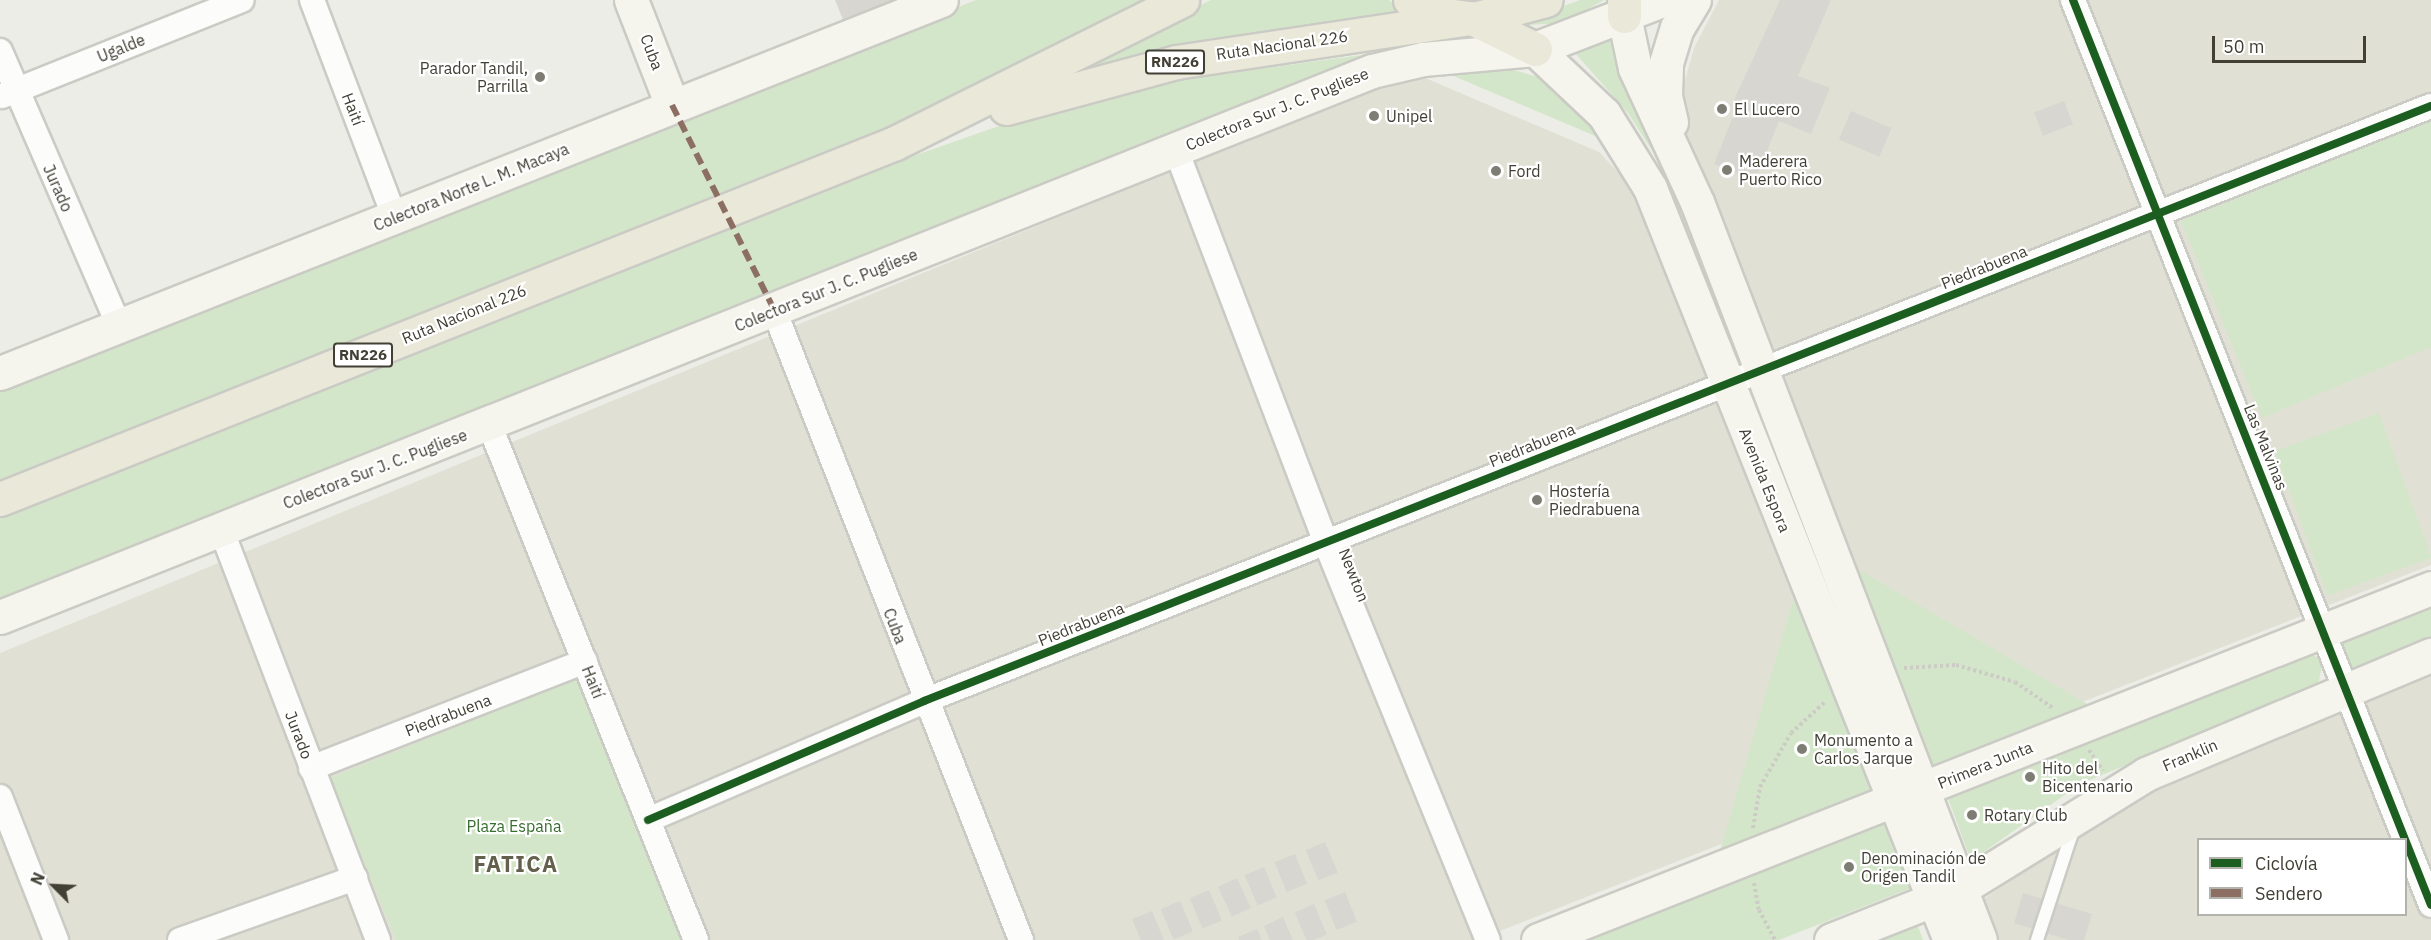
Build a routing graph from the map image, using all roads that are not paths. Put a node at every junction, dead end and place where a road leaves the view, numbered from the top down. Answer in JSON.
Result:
{"nodes":[{"id":1,"x":242,"y":0,"type":"edge"},
{"id":2,"x":312,"y":0,"type":"edge"},
{"id":3,"x":631,"y":0,"type":"edge"},
{"id":4,"x":941,"y":0,"type":"edge"},
{"id":5,"x":1182,"y":0,"type":"edge"},
{"id":6,"x":1410,"y":0,"type":"edge"},
{"id":7,"x":1546,"y":0,"type":"edge"},
{"id":8,"x":1662,"y":0,"type":"edge"},
{"id":9,"x":1694,"y":0,"type":"edge"},
{"id":10,"x":2073,"y":0,"type":"edge"},
{"id":11,"x":1624,"y":8,"type":"edge"},
{"id":12,"x":1469,"y":19,"type":"junction"},
{"id":13,"x":1534,"y":49,"type":"junction"},
{"id":14,"x":0,"y":51,"type":"edge"},
{"id":15,"x":8,"y":94,"type":"edge"},
{"id":16,"x":672,"y":105,"type":"junction"},
{"id":17,"x":2431,"y":106,"type":"edge"},
{"id":18,"x":895,"y":143,"type":"junction"},
{"id":19,"x":1176,"y":150,"type":"junction"},
{"id":20,"x":1683,"y":167,"type":"junction"},
{"id":21,"x":2157,"y":213,"type":"junction"},
{"id":22,"x":395,"y":218,"type":"junction"},
{"id":23,"x":774,"y":310,"type":"junction"},
{"id":24,"x":118,"y":324,"type":"junction"},
{"id":25,"x":1763,"y":368,"type":"junction"},
{"id":26,"x":0,"y":373,"type":"edge"},
{"id":27,"x":1725,"y":382,"type":"junction"},
{"id":28,"x":489,"y":424,"type":"junction"},
{"id":29,"x":0,"y":499,"type":"edge"},
{"id":30,"x":221,"y":529,"type":"junction"},
{"id":31,"x":1326,"y":541,"type":"junction"},
{"id":32,"x":2431,"y":588,"type":"edge"},
{"id":33,"x":0,"y":617,"type":"edge"},
{"id":34,"x":2326,"y":630,"type":"junction"},
{"id":35,"x":2431,"y":655,"type":"edge"},
{"id":36,"x":585,"y":661,"type":"junction"},
{"id":37,"x":2349,"y":689,"type":"junction"},
{"id":38,"x":924,"y":701,"type":"junction"},
{"id":39,"x":311,"y":768,"type":"junction"},
{"id":40,"x":1910,"y":795,"type":"junction"},
{"id":41,"x":0,"y":797,"type":"edge"},
{"id":42,"x":2079,"y":814,"type":"junction"},
{"id":43,"x":648,"y":820,"type":"junction"},
{"id":44,"x":2406,"y":838,"type":"edge"},
{"id":45,"x":2407,"y":842,"type":"edge"},
{"id":46,"x":354,"y":878,"type":"junction"},
{"id":47,"x":1947,"y":894,"type":"junction"},
{"id":48,"x":2431,"y":905,"type":"edge"},
{"id":49,"x":56,"y":940,"type":"edge"},
{"id":50,"x":180,"y":940,"type":"edge"},
{"id":51,"x":378,"y":940,"type":"edge"},
{"id":52,"x":696,"y":940,"type":"edge"},
{"id":53,"x":1021,"y":940,"type":"edge"},
{"id":54,"x":1488,"y":940,"type":"edge"},
{"id":55,"x":1538,"y":940,"type":"edge"},
{"id":56,"x":1831,"y":940,"type":"edge"},
{"id":57,"x":1950,"y":940,"type":"edge"},
{"id":58,"x":1980,"y":940,"type":"edge"},
{"id":59,"x":2037,"y":940,"type":"edge"}],
"edges":[{"from":1,"to":15,"type":"street","name":"Ugalde"},
{"from":2,"to":22,"type":"street","name":"Haití"},
{"from":3,"to":16,"type":"main road","name":"Cuba"},
{"from":4,"to":16,"type":"main road","name":"Colectora Norte L. M. Macaya"},
{"from":5,"to":18,"type":"highway","name":"Ruta Nacional 226","number":"RN226"},
{"from":6,"to":12,"type":"highway","name":"Ruta Nacional 226","number":"RN226"},
{"from":7,"to":12,"type":"highway","name":"Ruta Nacional 226","number":"RN226"},
{"from":8,"to":11,"type":"main road","name":"Colectora Sur J. C. Pugliese"},
{"from":9,"to":20,"type":"main road"},
{"from":10,"to":21,"type":"street","name":"Las Malvinas"},
{"from":11,"to":13,"type":"main road","name":"Colectora Sur J. C. Pugliese"},
{"from":11,"to":20,"type":"main road","name":"Avenida Espora"},
{"from":12,"to":13,"type":"highway"},
{"from":12,"to":18,"type":"highway","name":"Ruta Nacional 226","number":"RN226"},
{"from":13,"to":19,"type":"main road","name":"Colectora Sur J. C. Pugliese"},
{"from":13,"to":27,"type":"main road","name":"Avenida Espora"},
{"from":14,"to":15,"type":"street","name":"Jurado"},
{"from":15,"to":24,"type":"street","name":"Jurado"},
{"from":16,"to":22,"type":"main road","name":"Colectora Norte L. M. Macaya"},
{"from":17,"to":21,"type":"street","name":"Piedrabuena"},
{"from":18,"to":29,"type":"highway","name":"Ruta Nacional 226","number":"RN226"},
{"from":19,"to":23,"type":"main road","name":"Colectora Sur J. C. Pugliese"},
{"from":19,"to":31,"type":"street","name":"Newton"},
{"from":20,"to":25,"type":"main road","name":"Avenida Espora"},
{"from":21,"to":25,"type":"street","name":"Piedrabuena"},
{"from":21,"to":34,"type":"street","name":"Las Malvinas"},
{"from":22,"to":24,"type":"main road","name":"Colectora Norte L. M. Macaya"},
{"from":23,"to":28,"type":"main road","name":"Colectora Sur J. C. Pugliese"},
{"from":23,"to":38,"type":"street","name":"Cuba"},
{"from":24,"to":26,"type":"main road","name":"Colectora Norte L. M. Macaya"},
{"from":25,"to":27,"type":"street","name":"Piedrabuena"},
{"from":25,"to":40,"type":"main road","name":"Avenida Espora"},
{"from":27,"to":31,"type":"street","name":"Piedrabuena"},
{"from":27,"to":40,"type":"main road","name":"Avenida Espora"},
{"from":28,"to":30,"type":"main road","name":"Colectora Sur J. C. Pugliese"},
{"from":28,"to":36,"type":"street","name":"Haití"},
{"from":30,"to":33,"type":"main road","name":"Colectora Sur J. C. Pugliese"},
{"from":30,"to":39,"type":"street","name":"Jurado"},
{"from":31,"to":38,"type":"street","name":"Piedrabuena"},
{"from":31,"to":54,"type":"street","name":"Newton"},
{"from":32,"to":34,"type":"main road","name":"Primera Junta"},
{"from":34,"to":37,"type":"street","name":"Las Malvinas"},
{"from":34,"to":40,"type":"main road","name":"Primera Junta"},
{"from":35,"to":37,"type":"main road","name":"Franklin"},
{"from":36,"to":39,"type":"street","name":"Piedrabuena"},
{"from":36,"to":43,"type":"street","name":"Haití"},
{"from":37,"to":42,"type":"main road","name":"Franklin"},
{"from":37,"to":44,"type":"street","name":"Las Malvinas"},
{"from":38,"to":43,"type":"street","name":"Piedrabuena"},
{"from":38,"to":53,"type":"street","name":"Cuba"},
{"from":39,"to":46,"type":"street","name":"Jurado"},
{"from":40,"to":47,"type":"main road","name":"Avenida Espora"},
{"from":40,"to":55,"type":"main road","name":"Primera Junta"},
{"from":41,"to":49,"type":"street"},
{"from":42,"to":47,"type":"main road","name":"Franklin"},
{"from":42,"to":59,"type":"lane"},
{"from":43,"to":52,"type":"street","name":"Haití"},
{"from":45,"to":48,"type":"street","name":"Las Malvinas"},
{"from":46,"to":50,"type":"street"},
{"from":46,"to":51,"type":"street","name":"Jurado"},
{"from":47,"to":56,"type":"main road","name":"Franklin"},
{"from":47,"to":57,"type":"main road","name":"Avenida Espora"},
{"from":47,"to":58,"type":"main road","name":"Avenida Espora"}]}
